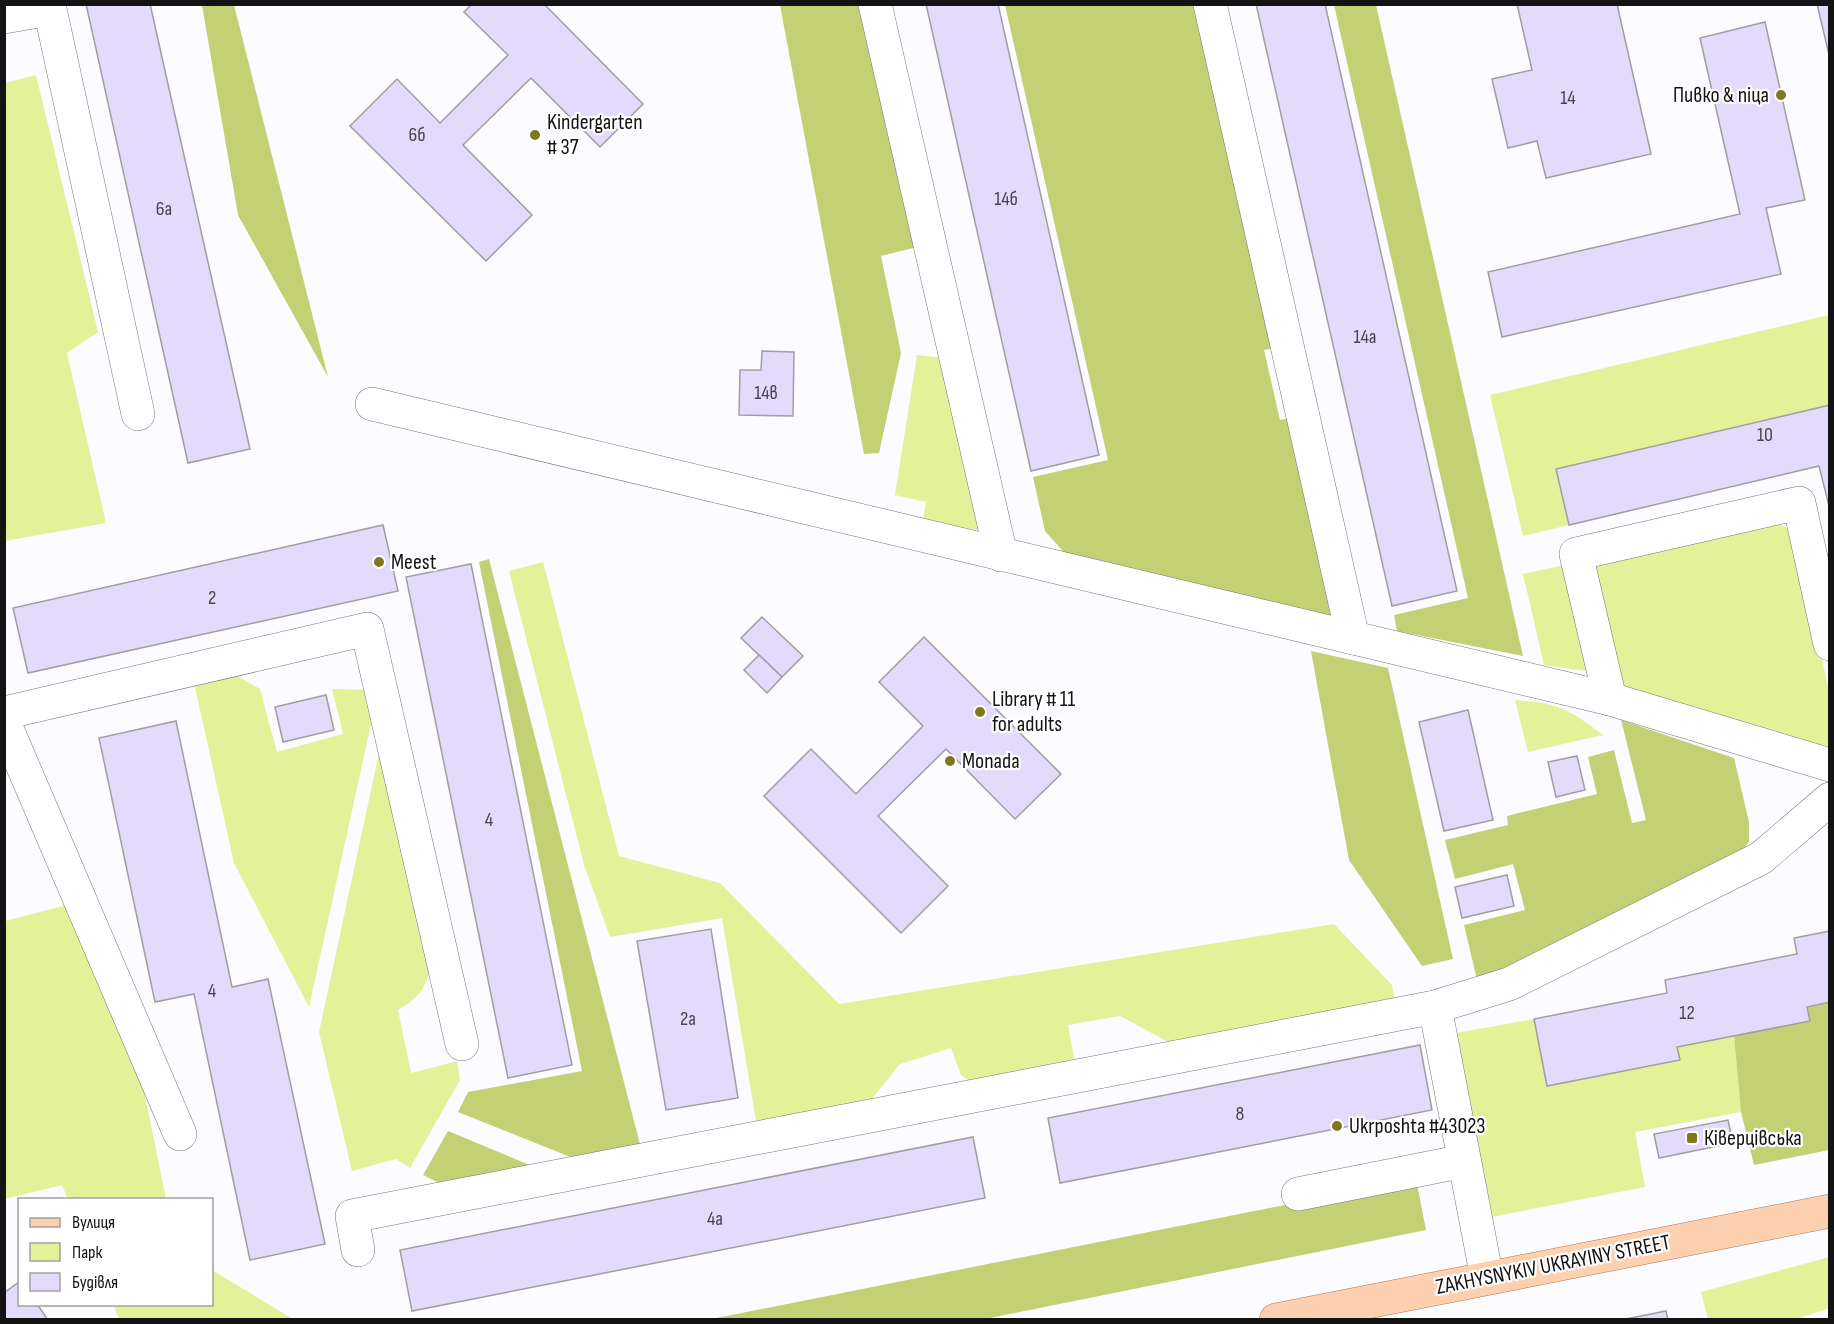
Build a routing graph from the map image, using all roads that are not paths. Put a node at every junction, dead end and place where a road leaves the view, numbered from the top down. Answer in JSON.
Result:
{"nodes":[{"id":1,"x":875,"y":4,"type":"edge"},
{"id":2,"x":1210,"y":4,"type":"edge"},
{"id":3,"x":4,"y":17,"type":"edge"},
{"id":4,"x":372,"y":404,"type":"dead end"},
{"id":5,"x":138,"y":414,"type":"dead end"},
{"id":6,"x":1001,"y":555,"type":"junction"},
{"id":7,"x":1353,"y":638,"type":"junction"},
{"id":8,"x":1830,"y":644,"type":"edge"},
{"id":9,"x":1610,"y":699,"type":"junction"},
{"id":10,"x":4,"y":713,"type":"edge"},
{"id":11,"x":4,"y":722,"type":"edge"},
{"id":12,"x":1830,"y":765,"type":"edge"},
{"id":13,"x":1830,"y":799,"type":"edge"},
{"id":14,"x":1435,"y":1007,"type":"junction"},
{"id":15,"x":462,"y":1044,"type":"dead end"},
{"id":16,"x":180,"y":1134,"type":"dead end"},
{"id":17,"x":1464,"y":1161,"type":"junction"},
{"id":18,"x":1298,"y":1194,"type":"dead end"},
{"id":19,"x":1830,"y":1211,"type":"edge"},
{"id":20,"x":358,"y":1250,"type":"dead end"},
{"id":21,"x":1487,"y":1278,"type":"junction"},
{"id":22,"x":1377,"y":1310,"type":"edge"},
{"id":23,"x":1276,"y":1320,"type":"edge"}],
"edges":[{"from":1,"to":6,"type":"lane"},
{"from":2,"to":7,"type":"lane"},
{"from":3,"to":5,"type":"lane"},
{"from":4,"to":6,"type":"lane"},
{"from":6,"to":7,"type":"lane"},
{"from":7,"to":9,"type":"lane"},
{"from":8,"to":9,"type":"lane"},
{"from":9,"to":12,"type":"lane"},
{"from":10,"to":15,"type":"lane"},
{"from":11,"to":16,"type":"lane"},
{"from":13,"to":14,"type":"lane"},
{"from":14,"to":17,"type":"lane"},
{"from":14,"to":20,"type":"lane"},
{"from":17,"to":18,"type":"lane"},
{"from":17,"to":21,"type":"lane"},
{"from":19,"to":21,"type":"main road","name":"ZAKHYSNYKIV UKRAYINY STREET"},
{"from":21,"to":22,"type":"main road","name":"ZAKHYSNYKIV UKRAYINY STREET"},
{"from":22,"to":23,"type":"main road","name":"ZAKHYSNYKIV UKRAYINY STREET"}]}
